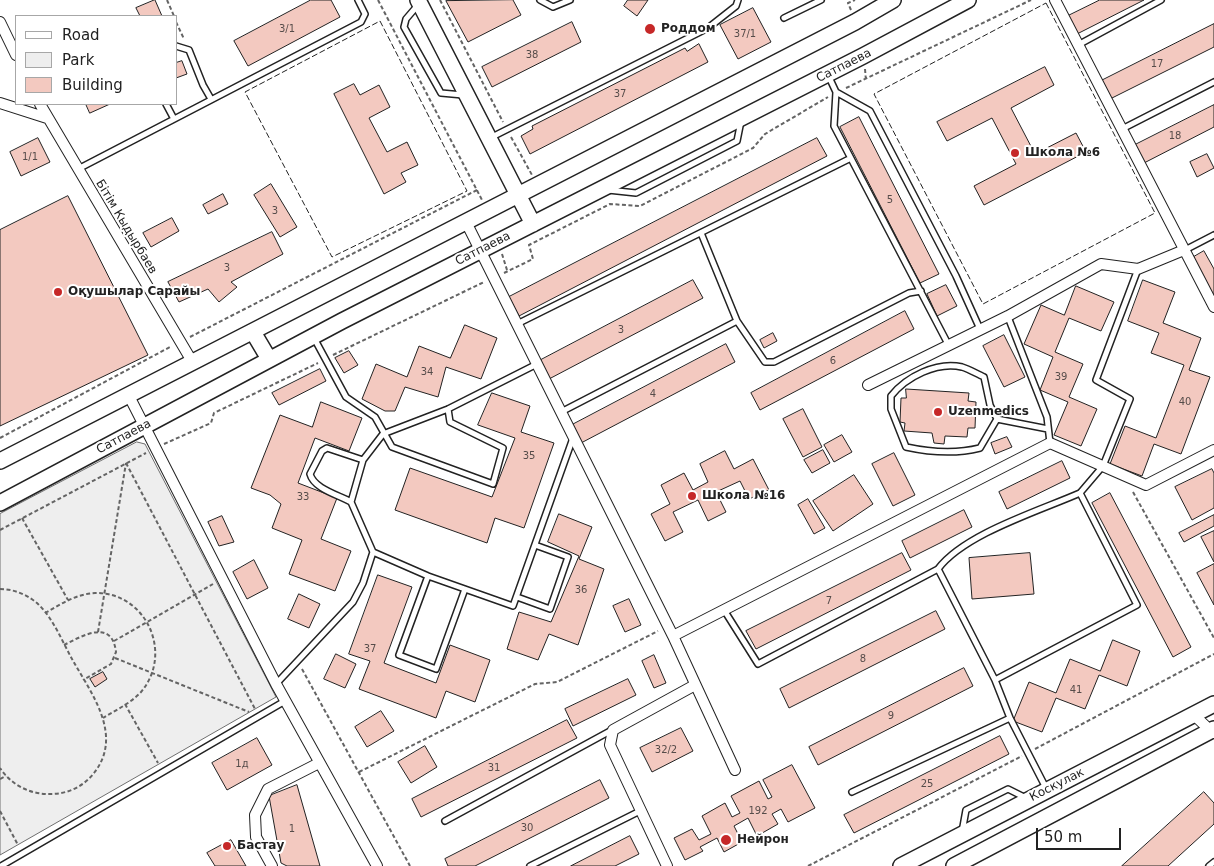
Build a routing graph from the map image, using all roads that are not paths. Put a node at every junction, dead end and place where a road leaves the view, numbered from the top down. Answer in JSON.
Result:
{"nodes":[{"id":1,"x":358,"y":0,"type":"edge"},
{"id":2,"x":540,"y":0,"type":"edge"},
{"id":3,"x":570,"y":0,"type":"edge"},
{"id":4,"x":738,"y":0,"type":"edge"},
{"id":5,"x":822,"y":0,"type":"edge"},
{"id":6,"x":893,"y":0,"type":"edge"},
{"id":7,"x":968,"y":0,"type":"edge"},
{"id":8,"x":1055,"y":0,"type":"edge"},
{"id":9,"x":1161,"y":0,"type":"edge"},
{"id":10,"x":419,"y":1,"type":"edge"},
{"id":11,"x":874,"y":4,"type":"edge"},
{"id":12,"x":784,"y":18,"type":"dead end"},
{"id":13,"x":0,"y":22,"type":"edge"},
{"id":14,"x":1078,"y":45,"type":"junction"},
{"id":15,"x":178,"y":47,"type":"edge"},
{"id":16,"x":15,"y":54,"type":"edge"},
{"id":17,"x":827,"y":74,"type":"junction"},
{"id":18,"x":1214,"y":82,"type":"edge"},
{"id":19,"x":836,"y":92,"type":"junction"},
{"id":20,"x":468,"y":95,"type":"junction"},
{"id":21,"x":211,"y":99,"type":"junction"},
{"id":22,"x":0,"y":103,"type":"edge"},
{"id":23,"x":40,"y":105,"type":"edge"},
{"id":24,"x":167,"y":105,"type":"edge"},
{"id":25,"x":47,"y":118,"type":"junction"},
{"id":26,"x":174,"y":118,"type":"junction"},
{"id":27,"x":1122,"y":130,"type":"junction"},
{"id":28,"x":489,"y":138,"type":"junction"},
{"id":29,"x":849,"y":159,"type":"junction"},
{"id":30,"x":77,"y":169,"type":"junction"},
{"id":31,"x":519,"y":195,"type":"junction"},
{"id":32,"x":466,"y":222,"type":"junction"},
{"id":33,"x":533,"y":224,"type":"junction"},
{"id":34,"x":701,"y":233,"type":"junction"},
{"id":35,"x":1214,"y":235,"type":"edge"},
{"id":36,"x":480,"y":250,"type":"junction"},
{"id":37,"x":1184,"y":250,"type":"junction"},
{"id":38,"x":1138,"y":269,"type":"junction"},
{"id":39,"x":921,"y":291,"type":"junction"},
{"id":40,"x":1214,"y":307,"type":"edge"},
{"id":41,"x":1008,"y":316,"type":"junction"},
{"id":42,"x":737,"y":321,"type":"junction"},
{"id":43,"x":517,"y":324,"type":"junction"},
{"id":44,"x":980,"y":329,"type":"junction"},
{"id":45,"x":253,"y":332,"type":"junction"},
{"id":46,"x":313,"y":336,"type":"junction"},
{"id":47,"x":948,"y":344,"type":"junction"},
{"id":48,"x":269,"y":359,"type":"junction"},
{"id":49,"x":193,"y":363,"type":"junction"},
{"id":50,"x":537,"y":364,"type":"junction"},
{"id":51,"x":868,"y":385,"type":"dead end"},
{"id":52,"x":129,"y":396,"type":"junction"},
{"id":53,"x":448,"y":409,"type":"junction"},
{"id":54,"x":561,"y":412,"type":"junction"},
{"id":55,"x":997,"y":419,"type":"junction"},
{"id":56,"x":145,"y":426,"type":"junction"},
{"id":57,"x":1048,"y":429,"type":"junction"},
{"id":58,"x":383,"y":434,"type":"junction"},
{"id":59,"x":573,"y":436,"type":"junction"},
{"id":60,"x":1050,"y":443,"type":"junction"},
{"id":61,"x":1214,"y":450,"type":"edge"},
{"id":62,"x":363,"y":460,"type":"junction"},
{"id":63,"x":0,"y":461,"type":"edge"},
{"id":64,"x":1103,"y":466,"type":"junction"},
{"id":65,"x":1080,"y":494,"type":"junction"},
{"id":66,"x":351,"y":502,"type":"junction"},
{"id":67,"x":0,"y":503,"type":"edge"},
{"id":68,"x":535,"y":545,"type":"junction"},
{"id":69,"x":373,"y":552,"type":"junction"},
{"id":70,"x":938,"y":569,"type":"junction"},
{"id":71,"x":428,"y":576,"type":"junction"},
{"id":72,"x":465,"y":590,"type":"junction"},
{"id":73,"x":516,"y":597,"type":"junction"},
{"id":74,"x":724,"y":609,"type":"junction"},
{"id":75,"x":673,"y":636,"type":"junction"},
{"id":76,"x":995,"y":680,"type":"junction"},
{"id":77,"x":276,"y":684,"type":"junction"},
{"id":78,"x":695,"y":685,"type":"junction"},
{"id":79,"x":285,"y":701,"type":"junction"},
{"id":80,"x":1214,"y":704,"type":"edge"},
{"id":81,"x":1194,"y":714,"type":"junction"},
{"id":82,"x":1010,"y":718,"type":"junction"},
{"id":83,"x":613,"y":730,"type":"junction"},
{"id":84,"x":1213,"y":732,"type":"edge"},
{"id":85,"x":319,"y":763,"type":"junction"},
{"id":86,"x":735,"y":770,"type":"dead end"},
{"id":87,"x":1047,"y":790,"type":"junction"},
{"id":88,"x":852,"y":792,"type":"dead end"},
{"id":89,"x":640,"y":811,"type":"junction"},
{"id":90,"x":445,"y":821,"type":"dead end"},
{"id":91,"x":1214,"y":862,"type":"edge"},
{"id":92,"x":1,"y":866,"type":"edge"},
{"id":93,"x":272,"y":866,"type":"edge"},
{"id":94,"x":377,"y":866,"type":"edge"},
{"id":95,"x":530,"y":866,"type":"edge"},
{"id":96,"x":667,"y":866,"type":"edge"},
{"id":97,"x":901,"y":866,"type":"edge"},
{"id":98,"x":954,"y":866,"type":"edge"},
{"id":99,"x":1209,"y":866,"type":"edge"}],
"edges":[{"from":1,"to":21,"type":"lane"},
{"from":2,"to":3,"type":"lane"},
{"from":4,"to":28,"type":"lane"},
{"from":5,"to":12,"type":"lane"},
{"from":6,"to":11,"type":"street"},
{"from":7,"to":17,"type":"street","name":"Сатпаева"},
{"from":8,"to":14,"type":"street"},
{"from":9,"to":14,"type":"lane"},
{"from":10,"to":20,"type":"street"},
{"from":10,"to":20,"type":"lane"},
{"from":11,"to":31,"type":"street"},
{"from":13,"to":16,"type":"street"},
{"from":14,"to":27,"type":"street"},
{"from":15,"to":21,"type":"lane"},
{"from":17,"to":19,"type":"lane"},
{"from":17,"to":33,"type":"street","name":"Сатпаева"},
{"from":18,"to":27,"type":"lane"},
{"from":19,"to":29,"type":"lane"},
{"from":19,"to":44,"type":"lane"},
{"from":20,"to":28,"type":"street"},
{"from":21,"to":26,"type":"lane"},
{"from":22,"to":25,"type":"street"},
{"from":23,"to":25,"type":"street","name":"Бiтiм Кыдырбаев"},
{"from":24,"to":26,"type":"lane"},
{"from":25,"to":30,"type":"street","name":"Бiтiм Кыдырбаев"},
{"from":26,"to":30,"type":"lane"},
{"from":27,"to":37,"type":"street"},
{"from":28,"to":31,"type":"street"},
{"from":29,"to":34,"type":"lane"},
{"from":29,"to":39,"type":"lane"},
{"from":30,"to":49,"type":"street","name":"Бiтiм Кыдырбаев"},
{"from":31,"to":32,"type":"street"},
{"from":31,"to":33,"type":"street"},
{"from":32,"to":36,"type":"street"},
{"from":32,"to":45,"type":"street"},
{"from":33,"to":36,"type":"street","name":"Сатпаева"},
{"from":34,"to":42,"type":"lane"},
{"from":34,"to":43,"type":"lane"},
{"from":35,"to":37,"type":"lane"},
{"from":36,"to":43,"type":"street"},
{"from":36,"to":46,"type":"street","name":"Сатпаева"},
{"from":37,"to":38,"type":"street"},
{"from":37,"to":40,"type":"street"},
{"from":38,"to":41,"type":"street"},
{"from":38,"to":64,"type":"lane"},
{"from":39,"to":42,"type":"lane"},
{"from":39,"to":47,"type":"lane"},
{"from":41,"to":44,"type":"street"},
{"from":41,"to":57,"type":"lane"},
{"from":42,"to":54,"type":"lane"},
{"from":43,"to":50,"type":"street"},
{"from":44,"to":47,"type":"street"},
{"from":45,"to":48,"type":"street"},
{"from":45,"to":49,"type":"street"},
{"from":46,"to":48,"type":"street","name":"Сатпаева"},
{"from":46,"to":58,"type":"lane"},
{"from":47,"to":51,"type":"street"},
{"from":48,"to":56,"type":"street","name":"Сатпаева"},
{"from":49,"to":52,"type":"street"},
{"from":50,"to":53,"type":"lane"},
{"from":50,"to":54,"type":"street"},
{"from":52,"to":56,"type":"street"},
{"from":52,"to":63,"type":"street"},
{"from":53,"to":58,"type":"lane"},
{"from":53,"to":58,"type":"lane"},
{"from":54,"to":59,"type":"street"},
{"from":55,"to":55,"type":"lane"},
{"from":55,"to":57,"type":"lane"},
{"from":56,"to":67,"type":"street","name":"Сатпаева"},
{"from":56,"to":77,"type":"street"},
{"from":57,"to":60,"type":"lane"},
{"from":58,"to":62,"type":"lane"},
{"from":59,"to":68,"type":"lane"},
{"from":59,"to":75,"type":"street"},
{"from":60,"to":64,"type":"street"},
{"from":60,"to":74,"type":"street"},
{"from":61,"to":64,"type":"street"},
{"from":62,"to":66,"type":"lane"},
{"from":62,"to":66,"type":"lane"},
{"from":64,"to":65,"type":"lane"},
{"from":65,"to":70,"type":"lane"},
{"from":65,"to":76,"type":"lane"},
{"from":66,"to":69,"type":"lane"},
{"from":68,"to":73,"type":"lane"},
{"from":68,"to":73,"type":"lane"},
{"from":69,"to":71,"type":"lane"},
{"from":69,"to":77,"type":"lane"},
{"from":70,"to":74,"type":"lane"},
{"from":70,"to":76,"type":"lane"},
{"from":71,"to":72,"type":"lane"},
{"from":71,"to":72,"type":"lane"},
{"from":72,"to":73,"type":"lane"},
{"from":74,"to":75,"type":"street"},
{"from":75,"to":78,"type":"street"},
{"from":76,"to":82,"type":"lane"},
{"from":77,"to":79,"type":"street"},
{"from":78,"to":83,"type":"street"},
{"from":78,"to":86,"type":"street"},
{"from":79,"to":85,"type":"street"},
{"from":79,"to":92,"type":"lane"},
{"from":80,"to":81,"type":"street","name":"Коскулак"},
{"from":81,"to":84,"type":"street"},
{"from":81,"to":87,"type":"street","name":"Коскулак"},
{"from":82,"to":87,"type":"lane"},
{"from":82,"to":88,"type":"lane"},
{"from":83,"to":89,"type":"street"},
{"from":83,"to":90,"type":"lane"},
{"from":84,"to":98,"type":"street","name":"Коскулак"},
{"from":85,"to":93,"type":"street"},
{"from":85,"to":94,"type":"street"},
{"from":87,"to":97,"type":"street","name":"Коскулак"},
{"from":89,"to":95,"type":"lane"},
{"from":89,"to":96,"type":"street"},
{"from":91,"to":99,"type":"lane"}]}
